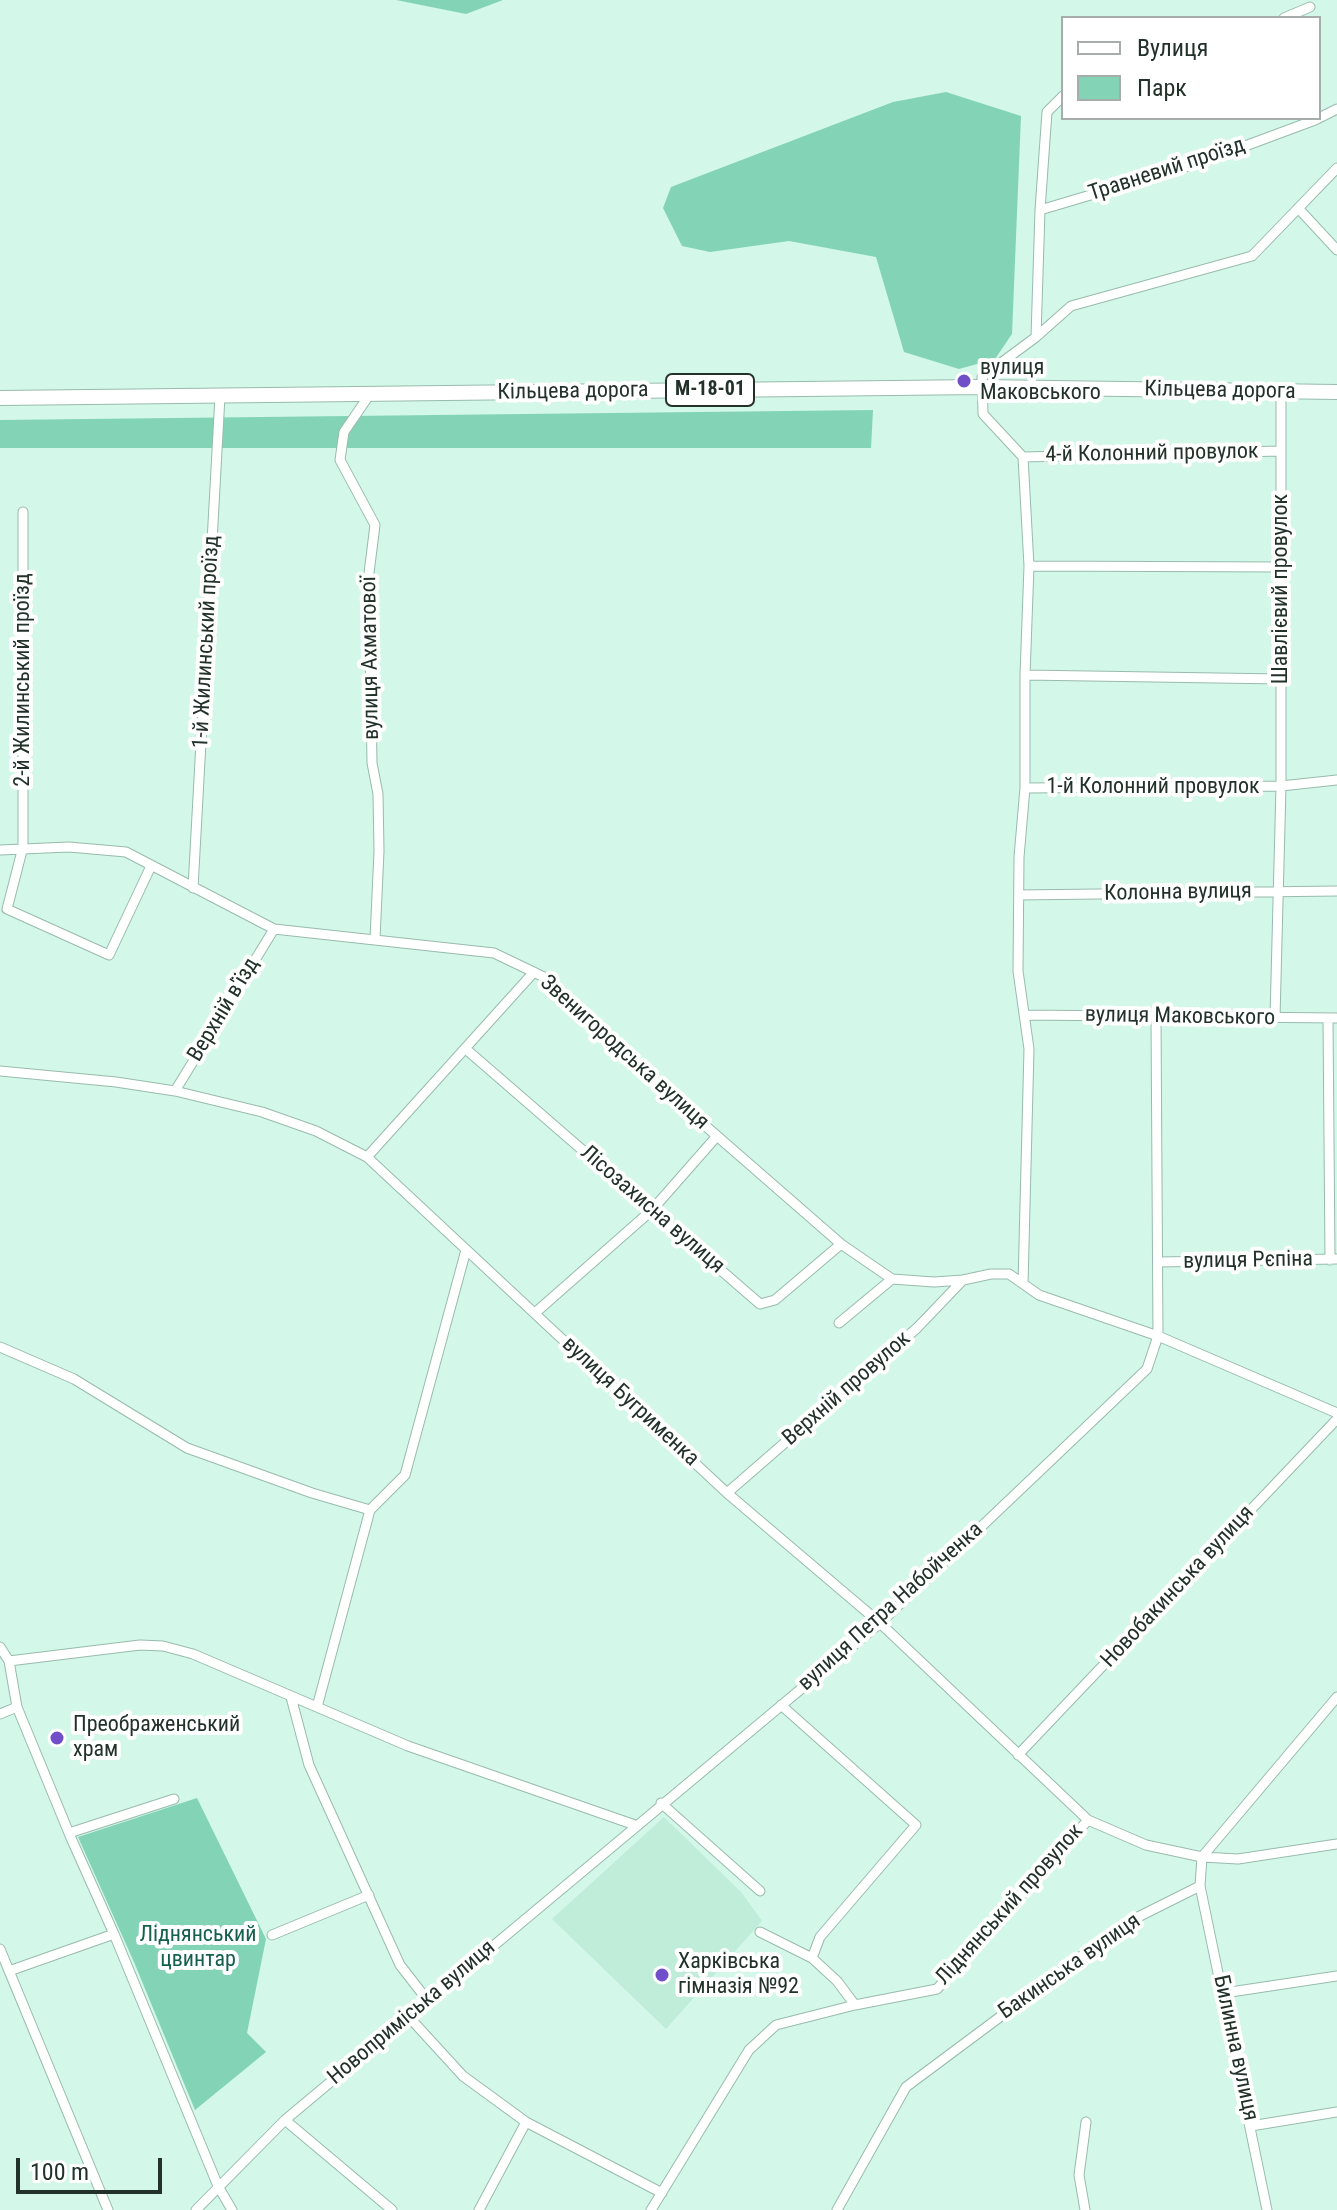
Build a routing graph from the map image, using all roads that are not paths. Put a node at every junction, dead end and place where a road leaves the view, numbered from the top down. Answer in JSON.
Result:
{"nodes":[{"id":1,"x":1310,"y":7,"type":"dead end"},
{"id":2,"x":1289,"y":16,"type":"edge"},
{"id":3,"x":1061,"y":96,"type":"edge"},
{"id":4,"x":1315,"y":120,"type":"edge"},
{"id":5,"x":1337,"y":168,"type":"edge"},
{"id":6,"x":1298,"y":208,"type":"junction"},
{"id":7,"x":1040,"y":210,"type":"junction"},
{"id":8,"x":1337,"y":250,"type":"edge"},
{"id":9,"x":1036,"y":337,"type":"junction"},
{"id":10,"x":981,"y":387,"type":"junction"},
{"id":11,"x":1281,"y":392,"type":"junction"},
{"id":12,"x":1337,"y":392,"type":"edge"},
{"id":13,"x":370,"y":394,"type":"junction"},
{"id":14,"x":220,"y":396,"type":"junction"},
{"id":15,"x":0,"y":398,"type":"edge"},
{"id":16,"x":1281,"y":451,"type":"junction"},
{"id":17,"x":1023,"y":457,"type":"junction"},
{"id":18,"x":23,"y":512,"type":"dead end"},
{"id":19,"x":1029,"y":566,"type":"junction"},
{"id":20,"x":1281,"y":567,"type":"junction"},
{"id":21,"x":1025,"y":675,"type":"junction"},
{"id":22,"x":1281,"y":679,"type":"junction"},
{"id":23,"x":1337,"y":780,"type":"edge"},
{"id":24,"x":1281,"y":786,"type":"junction"},
{"id":25,"x":1025,"y":788,"type":"junction"},
{"id":26,"x":23,"y":847,"type":"junction"},
{"id":27,"x":0,"y":850,"type":"edge"},
{"id":28,"x":151,"y":866,"type":"junction"},
{"id":29,"x":193,"y":888,"type":"junction"},
{"id":30,"x":1337,"y":891,"type":"edge"},
{"id":31,"x":1278,"y":892,"type":"junction"},
{"id":32,"x":1019,"y":895,"type":"junction"},
{"id":33,"x":274,"y":929,"type":"junction"},
{"id":34,"x":375,"y":939,"type":"junction"},
{"id":35,"x":534,"y":972,"type":"junction"},
{"id":36,"x":1024,"y":1015,"type":"junction"},
{"id":37,"x":1156,"y":1017,"type":"junction"},
{"id":38,"x":1275,"y":1018,"type":"junction"},
{"id":39,"x":1332,"y":1018,"type":"edge"},
{"id":40,"x":467,"y":1050,"type":"junction"},
{"id":41,"x":0,"y":1071,"type":"edge"},
{"id":42,"x":175,"y":1091,"type":"junction"},
{"id":43,"x":717,"y":1136,"type":"junction"},
{"id":44,"x":367,"y":1157,"type":"junction"},
{"id":45,"x":652,"y":1210,"type":"junction"},
{"id":46,"x":841,"y":1244,"type":"junction"},
{"id":47,"x":466,"y":1250,"type":"junction"},
{"id":48,"x":1333,"y":1260,"type":"edge"},
{"id":49,"x":1158,"y":1262,"type":"junction"},
{"id":50,"x":892,"y":1279,"type":"junction"},
{"id":51,"x":963,"y":1280,"type":"junction"},
{"id":52,"x":1023,"y":1284,"type":"junction"},
{"id":53,"x":535,"y":1313,"type":"junction"},
{"id":54,"x":839,"y":1323,"type":"dead end"},
{"id":55,"x":1158,"y":1336,"type":"junction"},
{"id":56,"x":0,"y":1347,"type":"edge"},
{"id":57,"x":1337,"y":1416,"type":"edge"},
{"id":58,"x":727,"y":1493,"type":"junction"},
{"id":59,"x":370,"y":1510,"type":"junction"},
{"id":60,"x":880,"y":1623,"type":"junction"},
{"id":61,"x":0,"y":1647,"type":"edge"},
{"id":62,"x":9,"y":1661,"type":"junction"},
{"id":63,"x":291,"y":1697,"type":"junction"},
{"id":64,"x":1337,"y":1697,"type":"edge"},
{"id":65,"x":781,"y":1705,"type":"junction"},
{"id":66,"x":17,"y":1707,"type":"junction"},
{"id":67,"x":317,"y":1707,"type":"junction"},
{"id":68,"x":0,"y":1714,"type":"edge"},
{"id":69,"x":1018,"y":1755,"type":"junction"},
{"id":70,"x":174,"y":1799,"type":"dead end"},
{"id":71,"x":661,"y":1803,"type":"junction"},
{"id":72,"x":1088,"y":1820,"type":"junction"},
{"id":73,"x":635,"y":1825,"type":"junction"},
{"id":74,"x":69,"y":1833,"type":"junction"},
{"id":75,"x":1337,"y":1844,"type":"edge"},
{"id":76,"x":1202,"y":1857,"type":"junction"},
{"id":77,"x":1200,"y":1886,"type":"junction"},
{"id":78,"x":760,"y":1891,"type":"dead end"},
{"id":79,"x":369,"y":1895,"type":"junction"},
{"id":80,"x":760,"y":1932,"type":"dead end"},
{"id":81,"x":114,"y":1934,"type":"junction"},
{"id":82,"x":272,"y":1935,"type":"dead end"},
{"id":83,"x":0,"y":1949,"type":"edge"},
{"id":84,"x":812,"y":1958,"type":"junction"},
{"id":85,"x":9,"y":1971,"type":"junction"},
{"id":86,"x":1337,"y":1976,"type":"edge"},
{"id":87,"x":1224,"y":1993,"type":"junction"},
{"id":88,"x":428,"y":2001,"type":"junction"},
{"id":89,"x":855,"y":2005,"type":"junction"},
{"id":90,"x":409,"y":2017,"type":"junction"},
{"id":91,"x":1337,"y":2112,"type":"edge"},
{"id":92,"x":285,"y":2120,"type":"junction"},
{"id":93,"x":526,"y":2122,"type":"junction"},
{"id":94,"x":1086,"y":2122,"type":"dead end"},
{"id":95,"x":1251,"y":2126,"type":"junction"},
{"id":96,"x":218,"y":2186,"type":"junction"},
{"id":97,"x":662,"y":2193,"type":"junction"},
{"id":98,"x":108,"y":2210,"type":"edge"},
{"id":99,"x":196,"y":2210,"type":"edge"},
{"id":100,"x":232,"y":2210,"type":"edge"},
{"id":101,"x":392,"y":2210,"type":"edge"},
{"id":102,"x":479,"y":2210,"type":"edge"},
{"id":103,"x":651,"y":2210,"type":"edge"},
{"id":104,"x":837,"y":2210,"type":"edge"},
{"id":105,"x":1085,"y":2210,"type":"edge"},
{"id":106,"x":1267,"y":2210,"type":"edge"}],
"edges":[{"from":1,"to":2,"type":"street"},
{"from":3,"to":7,"type":"street"},
{"from":4,"to":7,"type":"street","name":"Травневий проїзд"},
{"from":5,"to":6,"type":"street"},
{"from":6,"to":8,"type":"street"},
{"from":6,"to":9,"type":"street"},
{"from":7,"to":9,"type":"street"},
{"from":9,"to":10,"type":"street"},
{"from":10,"to":11,"type":"highway","name":"Кільцева дорога","number":"М-18-01"},
{"from":10,"to":13,"type":"highway","name":"Кільцева дорога","number":"М-18-01"},
{"from":10,"to":17,"type":"street"},
{"from":11,"to":12,"type":"highway","name":"Кільцева дорога","number":"М-18-01"},
{"from":11,"to":16,"type":"street","name":"Шавлієвий провулок"},
{"from":13,"to":14,"type":"highway","name":"Кільцева дорога","number":"М-18-01"},
{"from":13,"to":34,"type":"street","name":"вулиця Ахматової"},
{"from":14,"to":15,"type":"highway","name":"Кільцева дорога","number":"М-18-01"},
{"from":14,"to":29,"type":"street","name":"1-й Жилинський проїзд"},
{"from":16,"to":17,"type":"street","name":"4-й Колонний провулок"},
{"from":16,"to":20,"type":"street","name":"Шавлієвий провулок"},
{"from":17,"to":19,"type":"street"},
{"from":18,"to":26,"type":"street","name":"2-й Жилинський проїзд"},
{"from":19,"to":20,"type":"street"},
{"from":19,"to":21,"type":"street"},
{"from":20,"to":22,"type":"street","name":"Шавлієвий провулок"},
{"from":21,"to":22,"type":"street"},
{"from":21,"to":25,"type":"street"},
{"from":22,"to":24,"type":"street","name":"Шавлієвий провулок"},
{"from":23,"to":24,"type":"street"},
{"from":24,"to":25,"type":"street","name":"1-й Колонний провулок"},
{"from":24,"to":31,"type":"street","name":"Шавлієвий провулок"},
{"from":25,"to":32,"type":"street"},
{"from":26,"to":27,"type":"street","name":"Звенигородська вулиця"},
{"from":26,"to":28,"type":"street","name":"Звенигородська вулиця"},
{"from":26,"to":28,"type":"street","name":"2-й Жилинський проїзд"},
{"from":28,"to":29,"type":"street","name":"Звенигородська вулиця"},
{"from":29,"to":33,"type":"street","name":"Звенигородська вулиця"},
{"from":30,"to":31,"type":"street","name":"Колонна вулиця"},
{"from":31,"to":32,"type":"street","name":"Колонна вулиця"},
{"from":31,"to":38,"type":"street","name":"Шавлієвий провулок"},
{"from":32,"to":36,"type":"street"},
{"from":33,"to":34,"type":"street","name":"Звенигородська вулиця"},
{"from":33,"to":42,"type":"street","name":"Верхній в'їзд"},
{"from":34,"to":35,"type":"street","name":"Звенигородська вулиця"},
{"from":35,"to":40,"type":"street"},
{"from":35,"to":43,"type":"street","name":"Звенигородська вулиця"},
{"from":36,"to":37,"type":"street","name":"вулиця Маковського"},
{"from":36,"to":52,"type":"street"},
{"from":37,"to":38,"type":"street","name":"вулиця Маковського"},
{"from":37,"to":49,"type":"street","name":"вулиця Петра Набойченка"},
{"from":38,"to":39,"type":"street","name":"вулиця Маковського"},
{"from":39,"to":48,"type":"street"},
{"from":40,"to":44,"type":"street"},
{"from":40,"to":45,"type":"street","name":"Лісозахисна вулиця"},
{"from":41,"to":42,"type":"street","name":"вулиця Бугрименка"},
{"from":42,"to":44,"type":"street","name":"вулиця Бугрименка"},
{"from":43,"to":45,"type":"street"},
{"from":43,"to":46,"type":"street","name":"Звенигородська вулиця"},
{"from":44,"to":47,"type":"street","name":"вулиця Бугрименка"},
{"from":45,"to":46,"type":"street","name":"Лісозахисна вулиця"},
{"from":45,"to":53,"type":"street"},
{"from":46,"to":50,"type":"street","name":"Звенигородська вулиця"},
{"from":47,"to":53,"type":"street","name":"вулиця Бугрименка"},
{"from":47,"to":59,"type":"street"},
{"from":48,"to":49,"type":"street","name":"вулиця Рєпіна"},
{"from":49,"to":55,"type":"street","name":"вулиця Петра Набойченка"},
{"from":50,"to":51,"type":"street"},
{"from":50,"to":54,"type":"street"},
{"from":51,"to":52,"type":"street"},
{"from":51,"to":58,"type":"street","name":"Верхній провулок"},
{"from":52,"to":55,"type":"street"},
{"from":53,"to":58,"type":"street","name":"вулиця Бугрименка"},
{"from":55,"to":57,"type":"street"},
{"from":55,"to":60,"type":"street","name":"вулиця Петра Набойченка"},
{"from":56,"to":59,"type":"street"},
{"from":57,"to":69,"type":"street","name":"Новобакинська вулиця"},
{"from":58,"to":60,"type":"street","name":"вулиця Бугрименка"},
{"from":59,"to":67,"type":"street"},
{"from":60,"to":65,"type":"street","name":"вулиця Петра Набойченка"},
{"from":60,"to":69,"type":"street","name":"вулиця Бугрименка"},
{"from":61,"to":62,"type":"street"},
{"from":62,"to":63,"type":"street"},
{"from":62,"to":66,"type":"street"},
{"from":63,"to":67,"type":"street"},
{"from":63,"to":79,"type":"street"},
{"from":64,"to":76,"type":"street"},
{"from":65,"to":71,"type":"street","name":"вулиця Петра Набойченка"},
{"from":65,"to":84,"type":"street"},
{"from":66,"to":68,"type":"street"},
{"from":66,"to":74,"type":"street"},
{"from":67,"to":73,"type":"street"},
{"from":69,"to":72,"type":"street","name":"вулиця Бугрименка"},
{"from":70,"to":74,"type":"street"},
{"from":71,"to":73,"type":"street","name":"вулиця Петра Набойченка"},
{"from":71,"to":78,"type":"street"},
{"from":72,"to":76,"type":"street","name":"вулиця Бугрименка"},
{"from":72,"to":89,"type":"street","name":"Ліднянський провулок"},
{"from":73,"to":88,"type":"street","name":"Новоприміська вулиця"},
{"from":74,"to":81,"type":"street"},
{"from":75,"to":76,"type":"street","name":"вулиця Бугрименка"},
{"from":76,"to":77,"type":"street"},
{"from":77,"to":87,"type":"street","name":"Билинна вулиця"},
{"from":77,"to":104,"type":"street","name":"Бакинська вулиця"},
{"from":79,"to":82,"type":"street"},
{"from":79,"to":88,"type":"street"},
{"from":80,"to":84,"type":"street"},
{"from":81,"to":85,"type":"street"},
{"from":81,"to":96,"type":"street"},
{"from":83,"to":85,"type":"street"},
{"from":84,"to":89,"type":"street"},
{"from":85,"to":98,"type":"street"},
{"from":86,"to":87,"type":"street"},
{"from":87,"to":95,"type":"street","name":"Билинна вулиця"},
{"from":88,"to":90,"type":"street","name":"Новоприміська вулиця"},
{"from":89,"to":97,"type":"street","name":"Ліднянський провулок"},
{"from":90,"to":92,"type":"street","name":"Новоприміська вулиця"},
{"from":90,"to":93,"type":"street"},
{"from":91,"to":95,"type":"street"},
{"from":92,"to":96,"type":"street","name":"Новоприміська вулиця"},
{"from":92,"to":101,"type":"street"},
{"from":93,"to":97,"type":"street"},
{"from":93,"to":102,"type":"street"},
{"from":94,"to":105,"type":"street"},
{"from":95,"to":106,"type":"street","name":"Билинна вулиця"},
{"from":96,"to":99,"type":"street","name":"Новоприміська вулиця"},
{"from":96,"to":100,"type":"street"},
{"from":97,"to":103,"type":"street","name":"Ліднянський провулок"}]}
